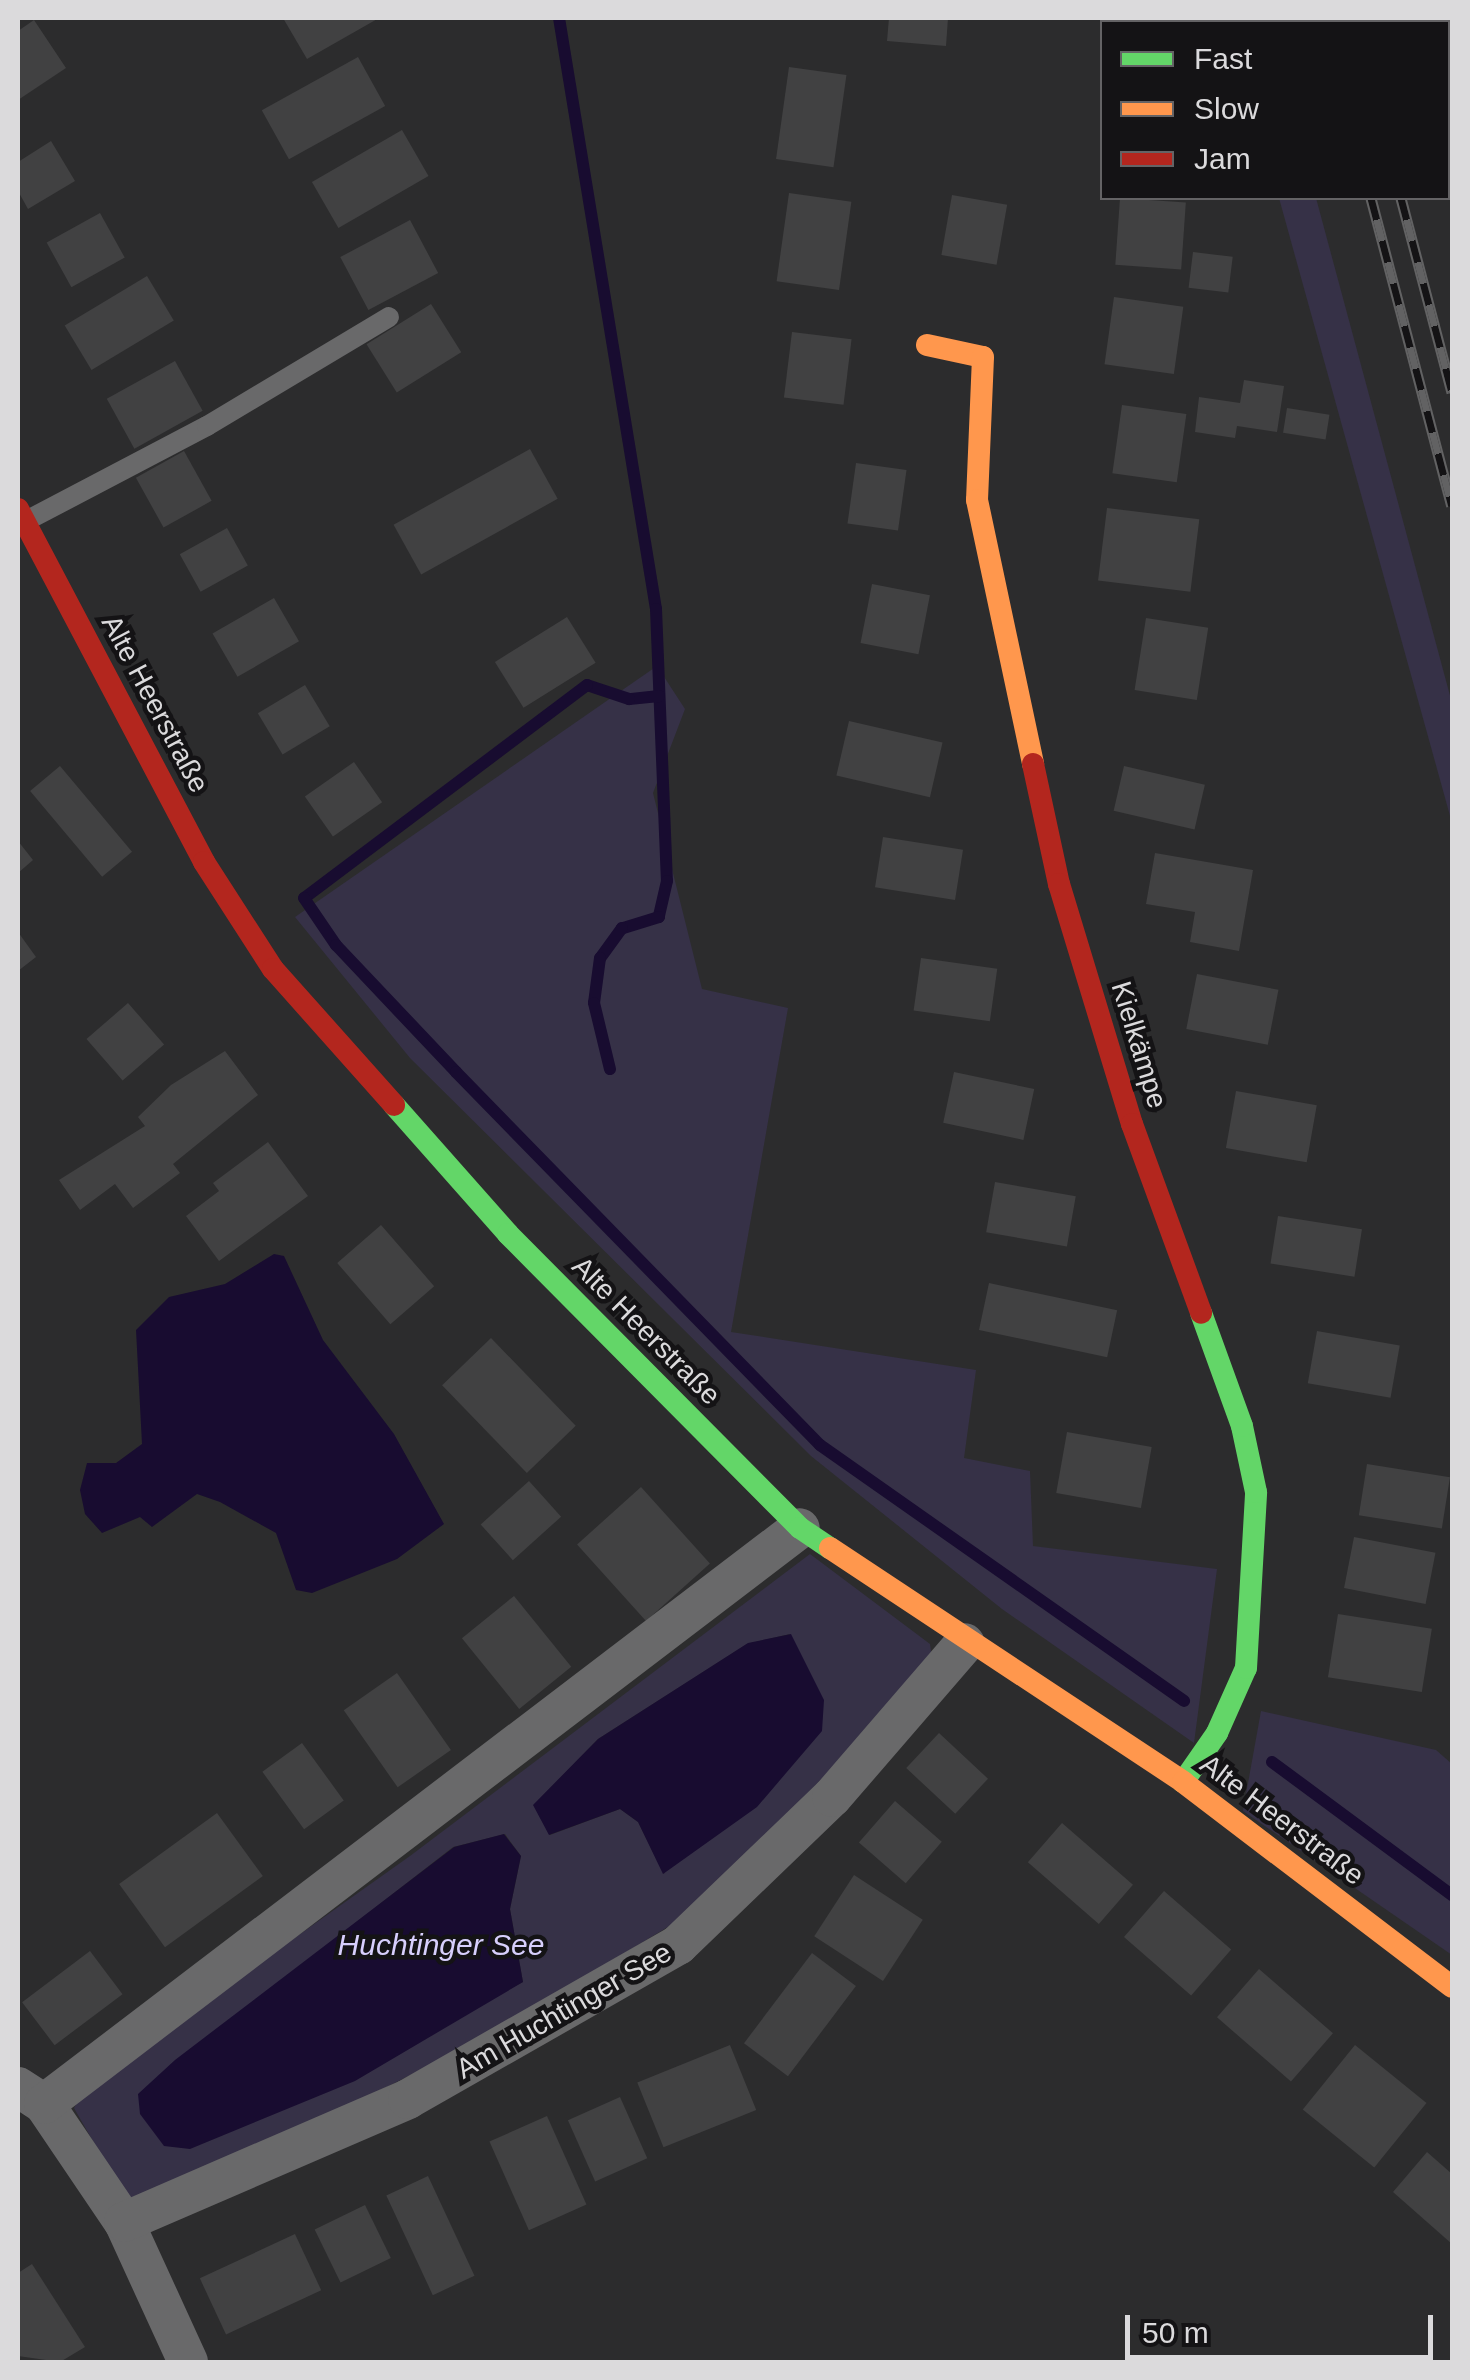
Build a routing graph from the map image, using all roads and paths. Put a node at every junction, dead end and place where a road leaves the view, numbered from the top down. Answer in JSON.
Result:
{"nodes":[{"id":1,"x":388,"y":317,"type":"dead end"},
{"id":2,"x":927,"y":346,"type":"dead end"},
{"id":3,"x":21,"y":516,"type":"edge"},
{"id":4,"x":800,"y":1528,"type":"junction"},
{"id":5,"x":965,"y":1643,"type":"junction"},
{"id":6,"x":1183,"y":1782,"type":"junction"},
{"id":7,"x":1452,"y":1987,"type":"edge"},
{"id":8,"x":31,"y":2095,"type":"edge"},
{"id":9,"x":124,"y":2222,"type":"junction"},
{"id":10,"x":188,"y":2362,"type":"edge"}],
"edges":[{"from":1,"to":3,"type":"lane"},
{"from":2,"to":6,"type":"street","name":"Kielkämpe"},
{"from":3,"to":4,"type":"street","name":"Alte Heerstraße"},
{"from":4,"to":5,"type":"street","name":"Alte Heerstraße"},
{"from":4,"to":8,"type":"street"},
{"from":5,"to":6,"type":"street","name":"Alte Heerstraße"},
{"from":5,"to":9,"type":"street","name":"Am Huchtinger See"},
{"from":6,"to":7,"type":"street","name":"Alte Heerstraße"},
{"from":8,"to":9,"type":"street"},
{"from":9,"to":10,"type":"street"}]}
